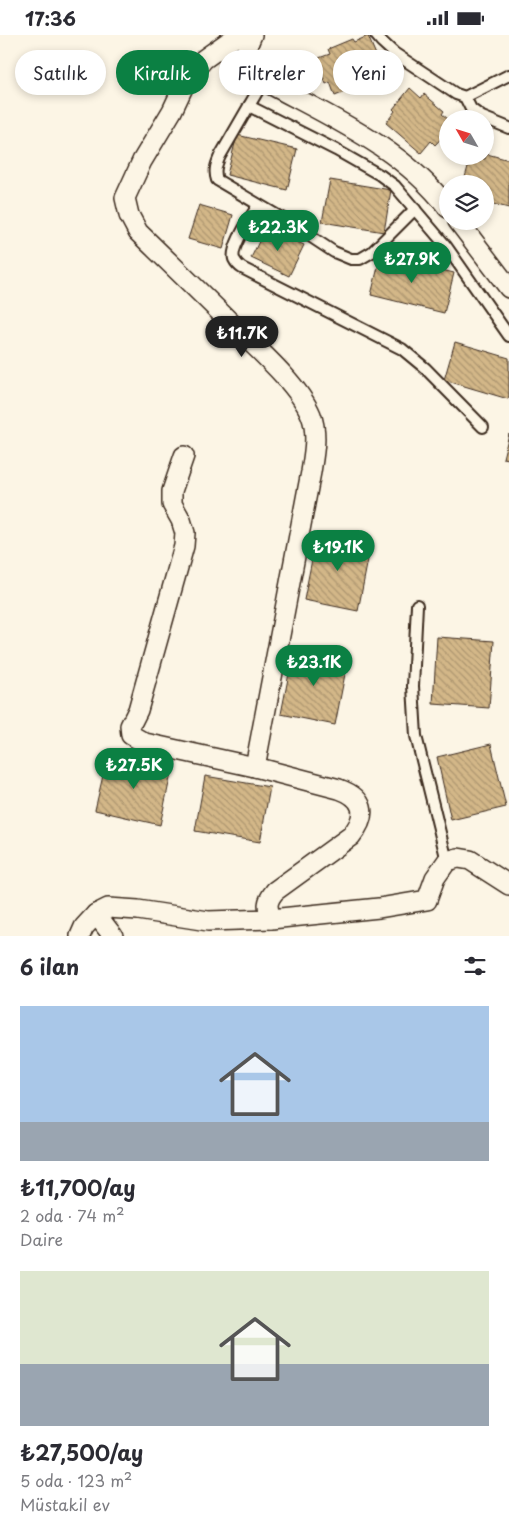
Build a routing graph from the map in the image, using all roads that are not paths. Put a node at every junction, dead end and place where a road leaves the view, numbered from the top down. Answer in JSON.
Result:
{"nodes":[{"id":1,"x":238,"y":35,"type":"edge"},
{"id":2,"x":252,"y":35,"type":"edge"},
{"id":3,"x":376,"y":35,"type":"edge"},
{"id":4,"x":248,"y":50,"type":"edge"},
{"id":5,"x":509,"y":75,"type":"edge"},
{"id":6,"x":255,"y":95,"type":"edge"},
{"id":7,"x":290,"y":95,"type":"edge"},
{"id":8,"x":465,"y":97,"type":"junction"},
{"id":9,"x":249,"y":106,"type":"junction"},
{"id":10,"x":509,"y":128,"type":"edge"},
{"id":11,"x":439,"y":199,"type":"edge"},
{"id":12,"x":258,"y":205,"type":"junction"},
{"id":13,"x":416,"y":209,"type":"junction"},
{"id":14,"x":465,"y":230,"type":"edge"},
{"id":15,"x":509,"y":288,"type":"edge"},
{"id":16,"x":509,"y":335,"type":"edge"},
{"id":17,"x":483,"y":427,"type":"dead end"},
{"id":18,"x":184,"y":456,"type":"dead end"},
{"id":19,"x":417,"y":605,"type":"dead end"},
{"id":20,"x":255,"y":767,"type":"junction"},
{"id":21,"x":447,"y":861,"type":"junction"},
{"id":22,"x":509,"y":885,"type":"edge"},
{"id":23,"x":96,"y":914,"type":"junction"},
{"id":24,"x":271,"y":919,"type":"junction"},
{"id":25,"x":80,"y":936,"type":"edge"},
{"id":26,"x":113,"y":936,"type":"edge"}],
"edges":[{"from":1,"to":20,"type":"street"},
{"from":2,"to":4,"type":"street"},
{"from":3,"to":8,"type":"lane"},
{"from":5,"to":8,"type":"lane"},
{"from":6,"to":9,"type":"lane"},
{"from":7,"to":11,"type":"street"},
{"from":8,"to":10,"type":"lane"},
{"from":9,"to":12,"type":"lane"},
{"from":9,"to":13,"type":"lane"},
{"from":12,"to":13,"type":"lane"},
{"from":12,"to":17,"type":"lane"},
{"from":13,"to":16,"type":"lane"},
{"from":14,"to":15,"type":"street"},
{"from":18,"to":20,"type":"street"},
{"from":19,"to":21,"type":"lane"},
{"from":20,"to":24,"type":"street"},
{"from":21,"to":22,"type":"street"},
{"from":21,"to":24,"type":"street"},
{"from":23,"to":24,"type":"street"},
{"from":23,"to":25,"type":"street"},
{"from":23,"to":26,"type":"street"}]}
